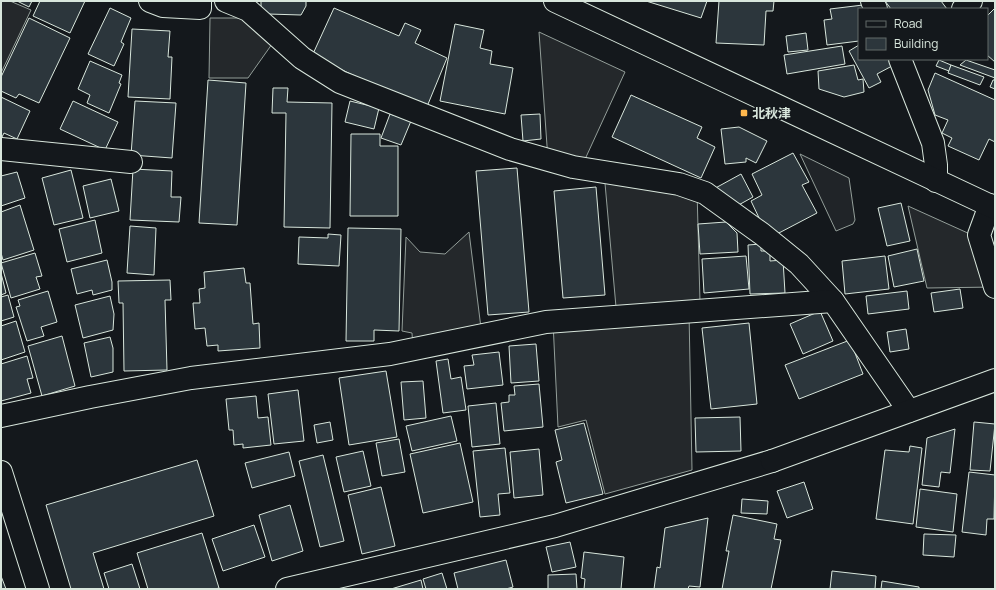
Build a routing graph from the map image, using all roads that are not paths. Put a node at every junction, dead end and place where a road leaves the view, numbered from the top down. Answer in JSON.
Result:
{"nodes":[{"id":1,"x":150,"y":1,"type":"edge"},
{"id":2,"x":200,"y":1,"type":"edge"},
{"id":3,"x":226,"y":1,"type":"edge"},
{"id":4,"x":555,"y":1,"type":"edge"},
{"id":5,"x":904,"y":61,"type":"edge"},
{"id":6,"x":1,"y":149,"type":"edge"},
{"id":7,"x":131,"y":162,"type":"dead end"},
{"id":8,"x":936,"y":180,"type":"junction"},
{"id":9,"x":993,"y":206,"type":"edge"},
{"id":10,"x":995,"y":287,"type":"edge"},
{"id":11,"x":833,"y":301,"type":"junction"},
{"id":12,"x":995,"y":380,"type":"edge"},
{"id":13,"x":909,"y":411,"type":"junction"},
{"id":14,"x":1,"y":416,"type":"edge"},
{"id":15,"x":1,"y":472,"type":"edge"},
{"id":16,"x":314,"y":586,"type":"edge"},
{"id":17,"x":38,"y":589,"type":"edge"},
{"id":18,"x":287,"y":589,"type":"edge"}],
"edges":[{"from":1,"to":2,"type":"street"},
{"from":3,"to":11,"type":"street"},
{"from":4,"to":8,"type":"street"},
{"from":5,"to":8,"type":"street"},
{"from":6,"to":7,"type":"street"},
{"from":8,"to":9,"type":"street"},
{"from":9,"to":10,"type":"street"},
{"from":11,"to":13,"type":"street"},
{"from":11,"to":14,"type":"street"},
{"from":12,"to":13,"type":"street"},
{"from":13,"to":16,"type":"street"},
{"from":15,"to":17,"type":"street"},
{"from":16,"to":18,"type":"street"}]}
